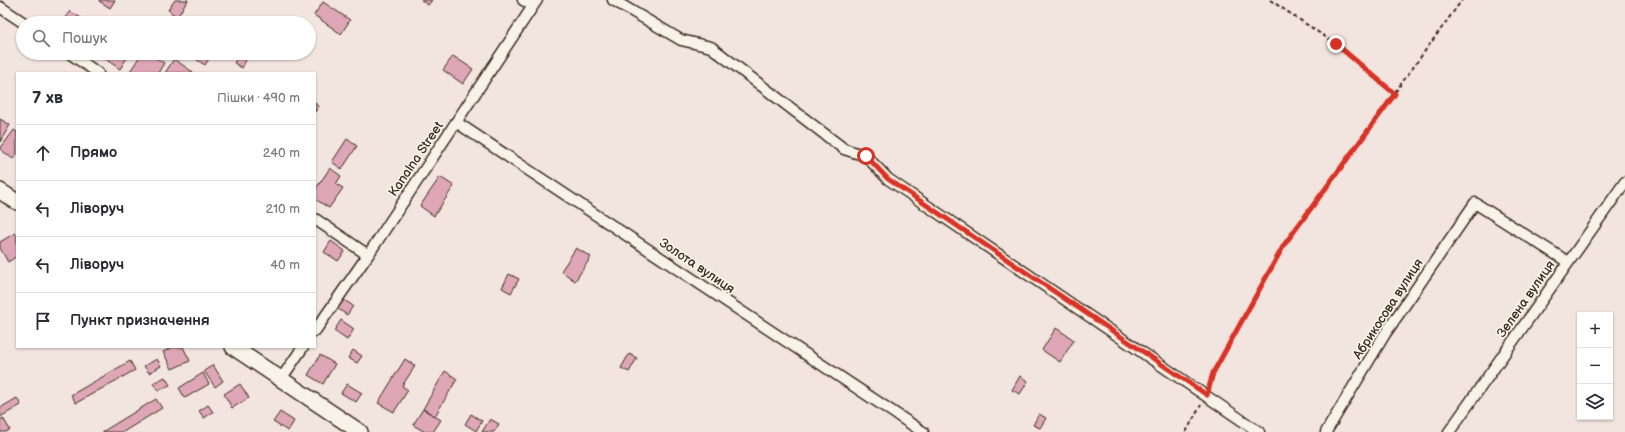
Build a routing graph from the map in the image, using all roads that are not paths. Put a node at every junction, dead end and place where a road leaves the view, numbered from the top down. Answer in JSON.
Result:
{"nodes":[{"id":1,"x":523,"y":0,"type":"edge"},
{"id":2,"x":613,"y":0,"type":"edge"},
{"id":3,"x":535,"y":3,"type":"edge"},
{"id":4,"x":0,"y":7,"type":"edge"},
{"id":5,"x":16,"y":18,"type":"edge"},
{"id":6,"x":79,"y":60,"type":"edge"},
{"id":7,"x":97,"y":72,"type":"edge"},
{"id":8,"x":456,"y":122,"type":"junction"},
{"id":9,"x":1625,"y":182,"type":"edge"},
{"id":10,"x":0,"y":191,"type":"edge"},
{"id":11,"x":16,"y":201,"type":"edge"},
{"id":12,"x":316,"y":220,"type":"edge"},
{"id":13,"x":368,"y":255,"type":"junction"},
{"id":14,"x":1568,"y":262,"type":"junction"},
{"id":15,"x":316,"y":329,"type":"edge"},
{"id":16,"x":234,"y":348,"type":"edge"},
{"id":17,"x":302,"y":348,"type":"edge"},
{"id":18,"x":281,"y":379,"type":"junction"},
{"id":19,"x":360,"y":432,"type":"edge"},
{"id":20,"x":923,"y":432,"type":"edge"},
{"id":21,"x":1259,"y":432,"type":"edge"},
{"id":22,"x":1326,"y":432,"type":"edge"},
{"id":23,"x":1449,"y":432,"type":"edge"}],
"edges":[{"from":1,"to":3,"type":"street"},
{"from":2,"to":21,"type":"street"},
{"from":3,"to":8,"type":"street","name":"Kanalna Street"},
{"from":4,"to":5,"type":"street"},
{"from":6,"to":7,"type":"street"},
{"from":8,"to":13,"type":"street","name":"Kanalna Street"},
{"from":8,"to":20,"type":"street","name":"Золота вулиця"},
{"from":9,"to":14,"type":"street","name":"Зелена вулиця"},
{"from":10,"to":11,"type":"street"},
{"from":12,"to":13,"type":"street"},
{"from":13,"to":15,"type":"street","name":"Kanalna Street"},
{"from":14,"to":22,"type":"street","name":"Абрикосова вулиця"},
{"from":14,"to":23,"type":"street","name":"Зелена вулиця"},
{"from":16,"to":18,"type":"street"},
{"from":17,"to":18,"type":"street"},
{"from":18,"to":19,"type":"street"}]}
